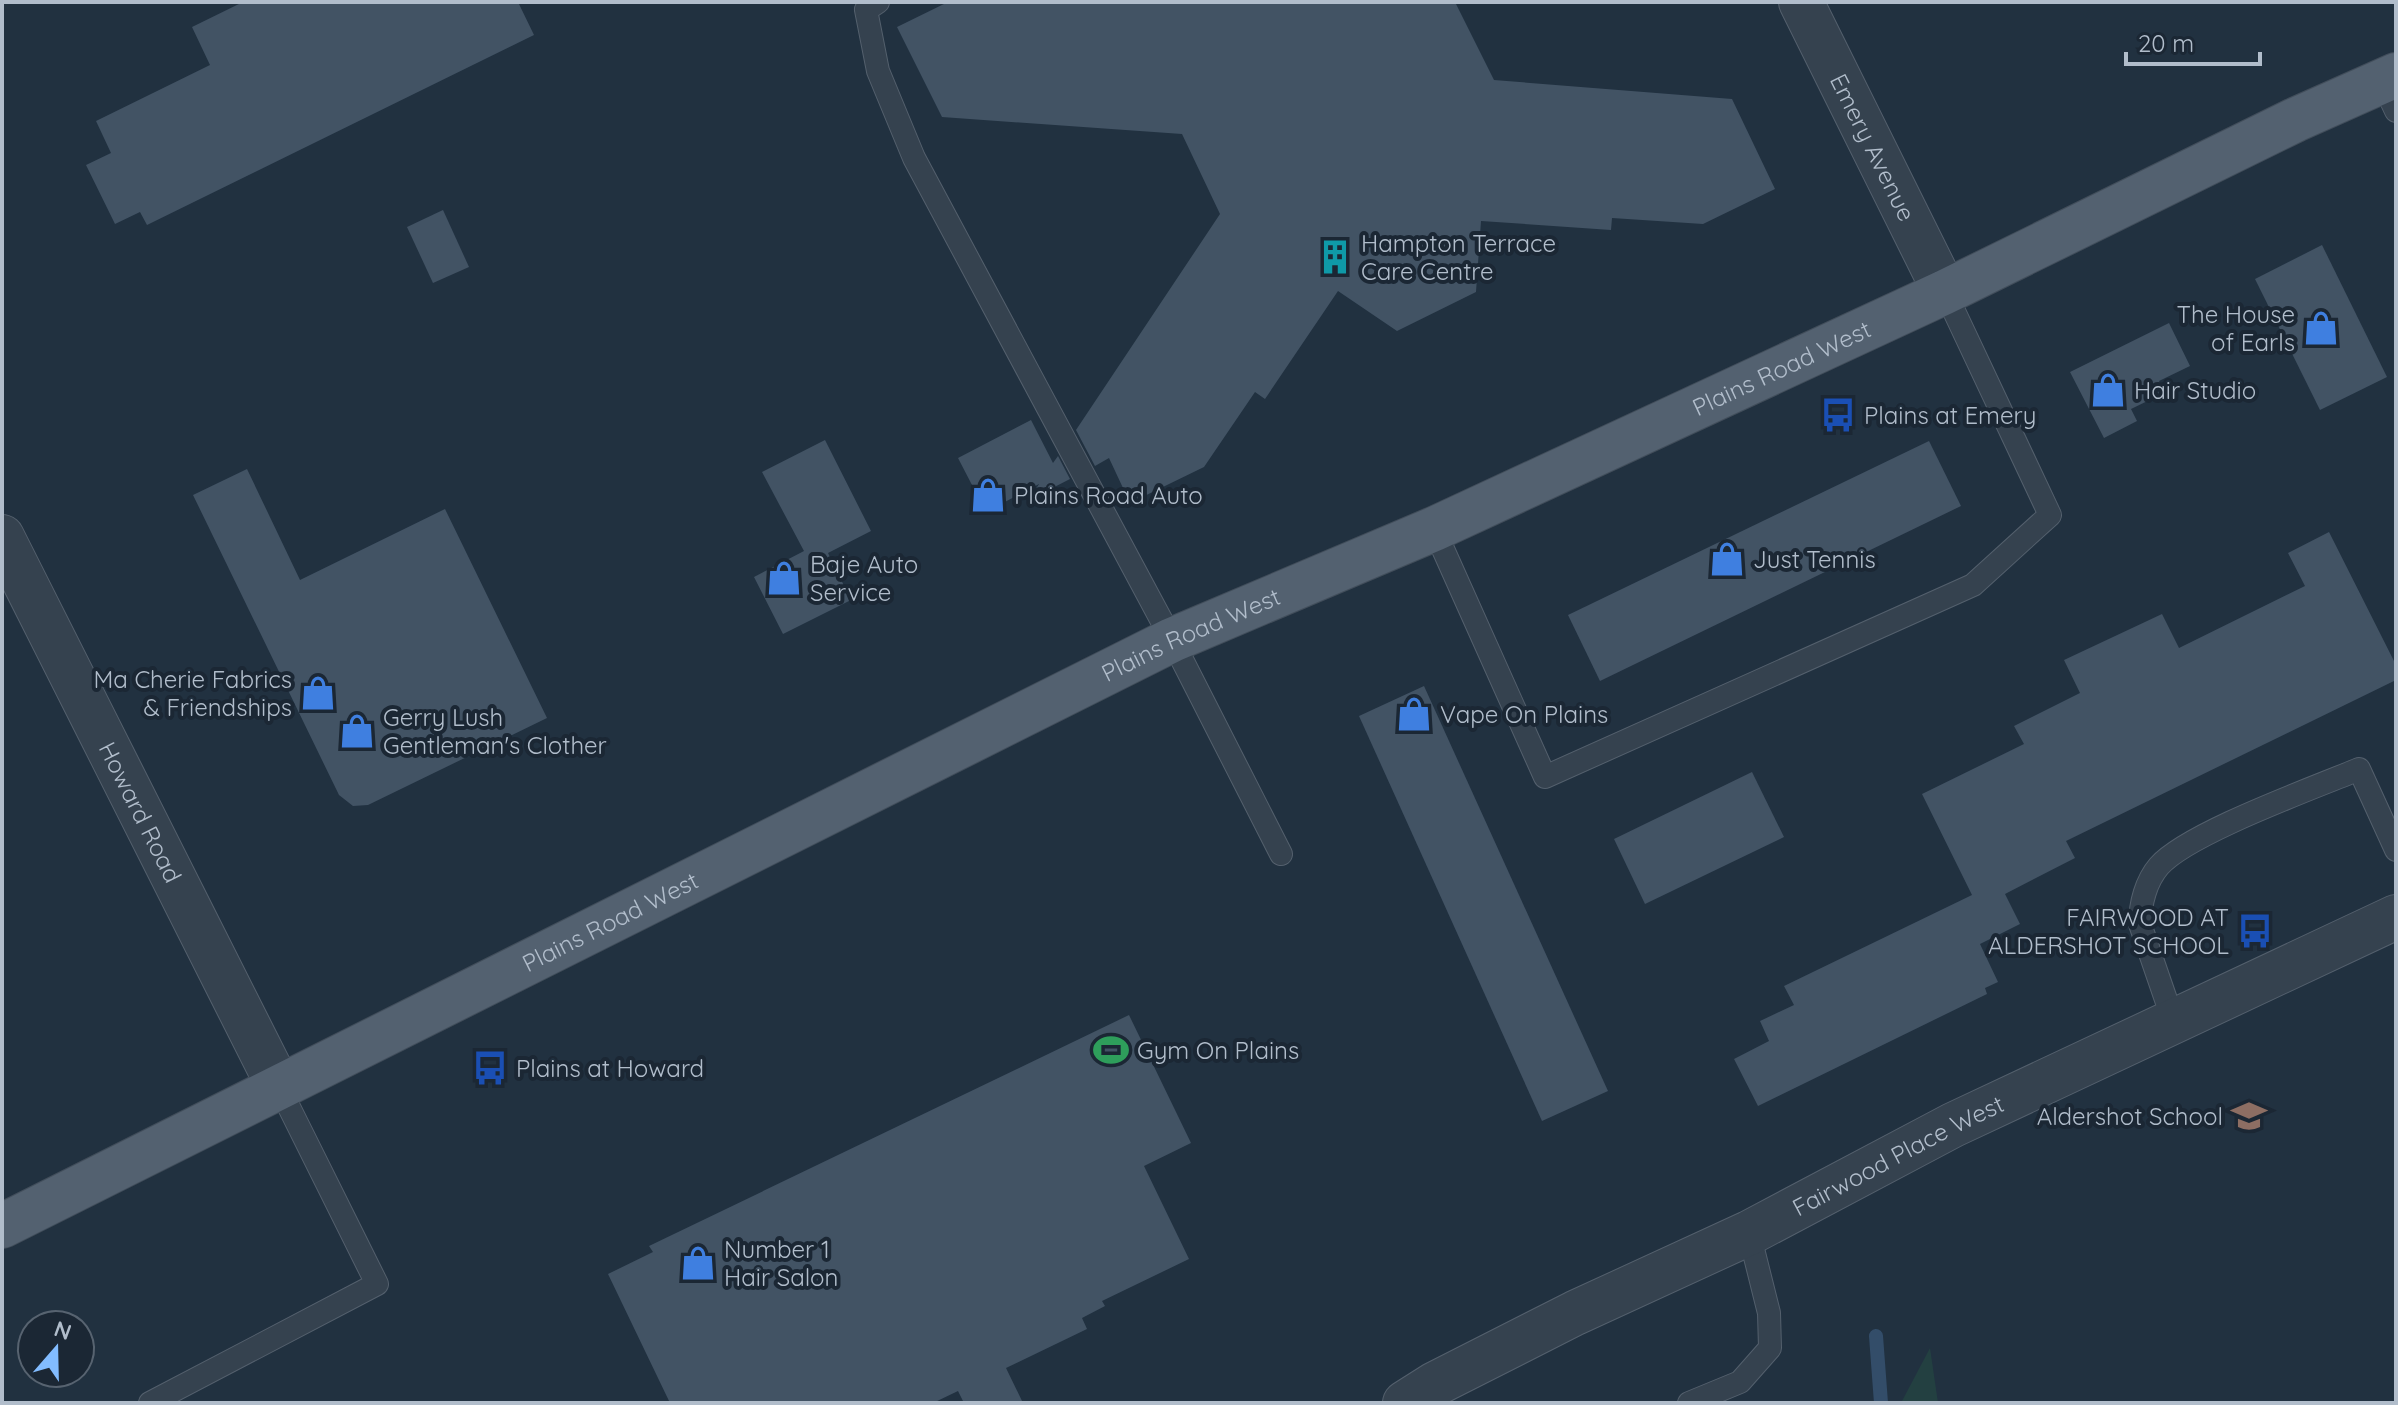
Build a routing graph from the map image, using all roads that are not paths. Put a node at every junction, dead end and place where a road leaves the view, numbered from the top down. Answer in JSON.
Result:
{"nodes":[{"id":1,"x":878,"y":2,"type":"edge"},
{"id":2,"x":1801,"y":2,"type":"edge"},
{"id":3,"x":2391,"y":89,"type":"edge"},
{"id":4,"x":1945,"y":292,"type":"junction"},
{"id":5,"x":1434,"y":529,"type":"junction"},
{"id":6,"x":2,"y":537,"type":"edge"},
{"id":7,"x":1172,"y":640,"type":"junction"},
{"id":8,"x":2396,"y":850,"type":"edge"},
{"id":9,"x":1281,"y":854,"type":"dead end"},
{"id":10,"x":2396,"y":917,"type":"edge"},
{"id":11,"x":2173,"y":1020,"type":"junction"},
{"id":12,"x":279,"y":1087,"type":"junction"},
{"id":13,"x":2,"y":1226,"type":"edge"},
{"id":14,"x":1749,"y":1233,"type":"junction"},
{"id":15,"x":150,"y":1403,"type":"edge"},
{"id":16,"x":1405,"y":1403,"type":"edge"},
{"id":17,"x":1689,"y":1403,"type":"edge"}],
"edges":[{"from":1,"to":7,"type":"lane"},
{"from":2,"to":4,"type":"street","name":"Emery Avenue"},
{"from":3,"to":4,"type":"main road","name":"Plains Road West"},
{"from":4,"to":5,"type":"main road","name":"Plains Road West"},
{"from":4,"to":5,"type":"lane"},
{"from":5,"to":7,"type":"main road","name":"Plains Road West"},
{"from":6,"to":12,"type":"street","name":"Howard Road"},
{"from":7,"to":9,"type":"lane"},
{"from":7,"to":12,"type":"main road","name":"Plains Road West"},
{"from":8,"to":11,"type":"lane"},
{"from":10,"to":11,"type":"street","name":"Fairwood Place West"},
{"from":11,"to":14,"type":"street","name":"Fairwood Place West"},
{"from":12,"to":13,"type":"main road","name":"Plains Road West"},
{"from":12,"to":15,"type":"lane"},
{"from":14,"to":16,"type":"street","name":"Fairwood Place West"},
{"from":14,"to":17,"type":"lane"}]}
